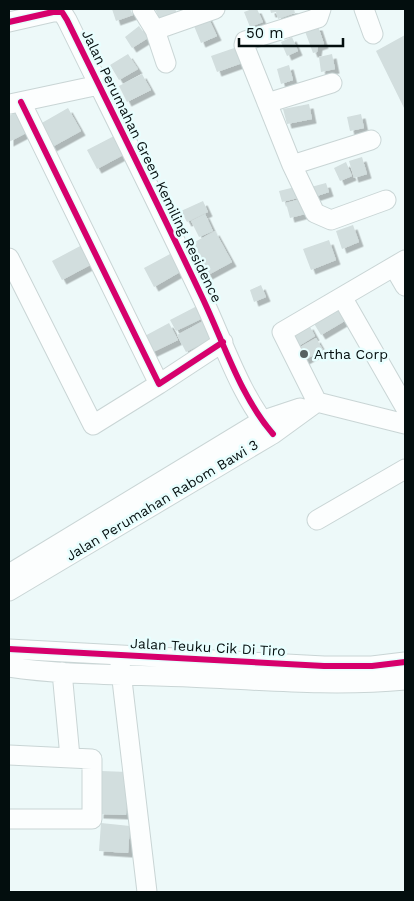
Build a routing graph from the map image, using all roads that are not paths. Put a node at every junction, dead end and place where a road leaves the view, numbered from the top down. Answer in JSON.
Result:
{"nodes":[{"id":1,"x":142,"y":9,"type":"edge"},
{"id":2,"x":210,"y":9,"type":"edge"},
{"id":3,"x":321,"y":9,"type":"edge"},
{"id":4,"x":364,"y":9,"type":"edge"},
{"id":5,"x":9,"y":22,"type":"edge"},
{"id":6,"x":155,"y":30,"type":"junction"},
{"id":7,"x":373,"y":34,"type":"dead end"},
{"id":8,"x":166,"y":63,"type":"dead end"},
{"id":9,"x":332,"y":83,"type":"dead end"},
{"id":10,"x":99,"y":85,"type":"junction"},
{"id":11,"x":15,"y":103,"type":"edge"},
{"id":12,"x":267,"y":103,"type":"junction"},
{"id":13,"x":371,"y":140,"type":"dead end"},
{"id":14,"x":292,"y":165,"type":"junction"},
{"id":15,"x":386,"y":200,"type":"dead end"},
{"id":16,"x":9,"y":258,"type":"edge"},
{"id":17,"x":400,"y":264,"type":"edge"},
{"id":18,"x":405,"y":286,"type":"edge"},
{"id":19,"x":342,"y":297,"type":"junction"},
{"id":20,"x":223,"y":342,"type":"junction"},
{"id":21,"x":159,"y":384,"type":"junction"},
{"id":22,"x":316,"y":402,"type":"junction"},
{"id":23,"x":405,"y":407,"type":"edge"},
{"id":24,"x":405,"y":424,"type":"edge"},
{"id":25,"x":267,"y":428,"type":"junction"},
{"id":26,"x":405,"y":469,"type":"edge"},
{"id":27,"x":317,"y":520,"type":"dead end"},
{"id":28,"x":9,"y":574,"type":"edge"},
{"id":29,"x":9,"y":591,"type":"edge"},
{"id":30,"x":119,"y":655,"type":"junction"},
{"id":31,"x":13,"y":659,"type":"edge"},
{"id":32,"x":405,"y":662,"type":"edge"},
{"id":33,"x":62,"y":672,"type":"junction"},
{"id":34,"x":122,"y":674,"type":"junction"},
{"id":35,"x":405,"y":680,"type":"edge"},
{"id":36,"x":9,"y":755,"type":"edge"},
{"id":37,"x":70,"y":756,"type":"junction"},
{"id":38,"x":9,"y":819,"type":"edge"},
{"id":39,"x":147,"y":892,"type":"edge"}],
"edges":[{"from":1,"to":6,"type":"street"},
{"from":2,"to":6,"type":"street"},
{"from":3,"to":12,"type":"street"},
{"from":4,"to":7,"type":"street"},
{"from":5,"to":10,"type":"street","name":"Jalan Perumahan Green Kemiling Residence"},
{"from":6,"to":8,"type":"street"},
{"from":9,"to":12,"type":"street"},
{"from":10,"to":11,"type":"street"},
{"from":10,"to":20,"type":"street","name":"Jalan Perumahan Green Kemiling Residence"},
{"from":11,"to":21,"type":"street"},
{"from":12,"to":14,"type":"street"},
{"from":13,"to":14,"type":"street"},
{"from":14,"to":15,"type":"street"},
{"from":16,"to":21,"type":"street"},
{"from":17,"to":18,"type":"street"},
{"from":17,"to":19,"type":"street"},
{"from":19,"to":22,"type":"street"},
{"from":19,"to":23,"type":"street"},
{"from":20,"to":21,"type":"street"},
{"from":20,"to":25,"type":"street","name":"Jalan Perumahan Green Kemiling Residence"},
{"from":22,"to":24,"type":"street"},
{"from":22,"to":25,"type":"street","name":"Jalan Perumahan Rabom Bawi 3"},
{"from":25,"to":28,"type":"street","name":"Jalan Perumahan Rabom Bawi 3"},
{"from":25,"to":29,"type":"street","name":"Jalan Perumahan Rabom Bawi 3"},
{"from":26,"to":27,"type":"street"},
{"from":30,"to":31,"type":"street","name":"Jalan Teuku Cik Di Tiro"},
{"from":30,"to":32,"type":"street","name":"Jalan Teuku Cik Di Tiro"},
{"from":30,"to":34,"type":"street"},
{"from":31,"to":33,"type":"street","name":"Jalan Teuku Cik Di Tiro"},
{"from":33,"to":34,"type":"street","name":"Jalan Teuku Cik Di Tiro"},
{"from":33,"to":37,"type":"street"},
{"from":34,"to":35,"type":"street","name":"Jalan Teuku Cik Di Tiro"},
{"from":34,"to":39,"type":"street"},
{"from":36,"to":37,"type":"street"},
{"from":37,"to":38,"type":"street"}]}
